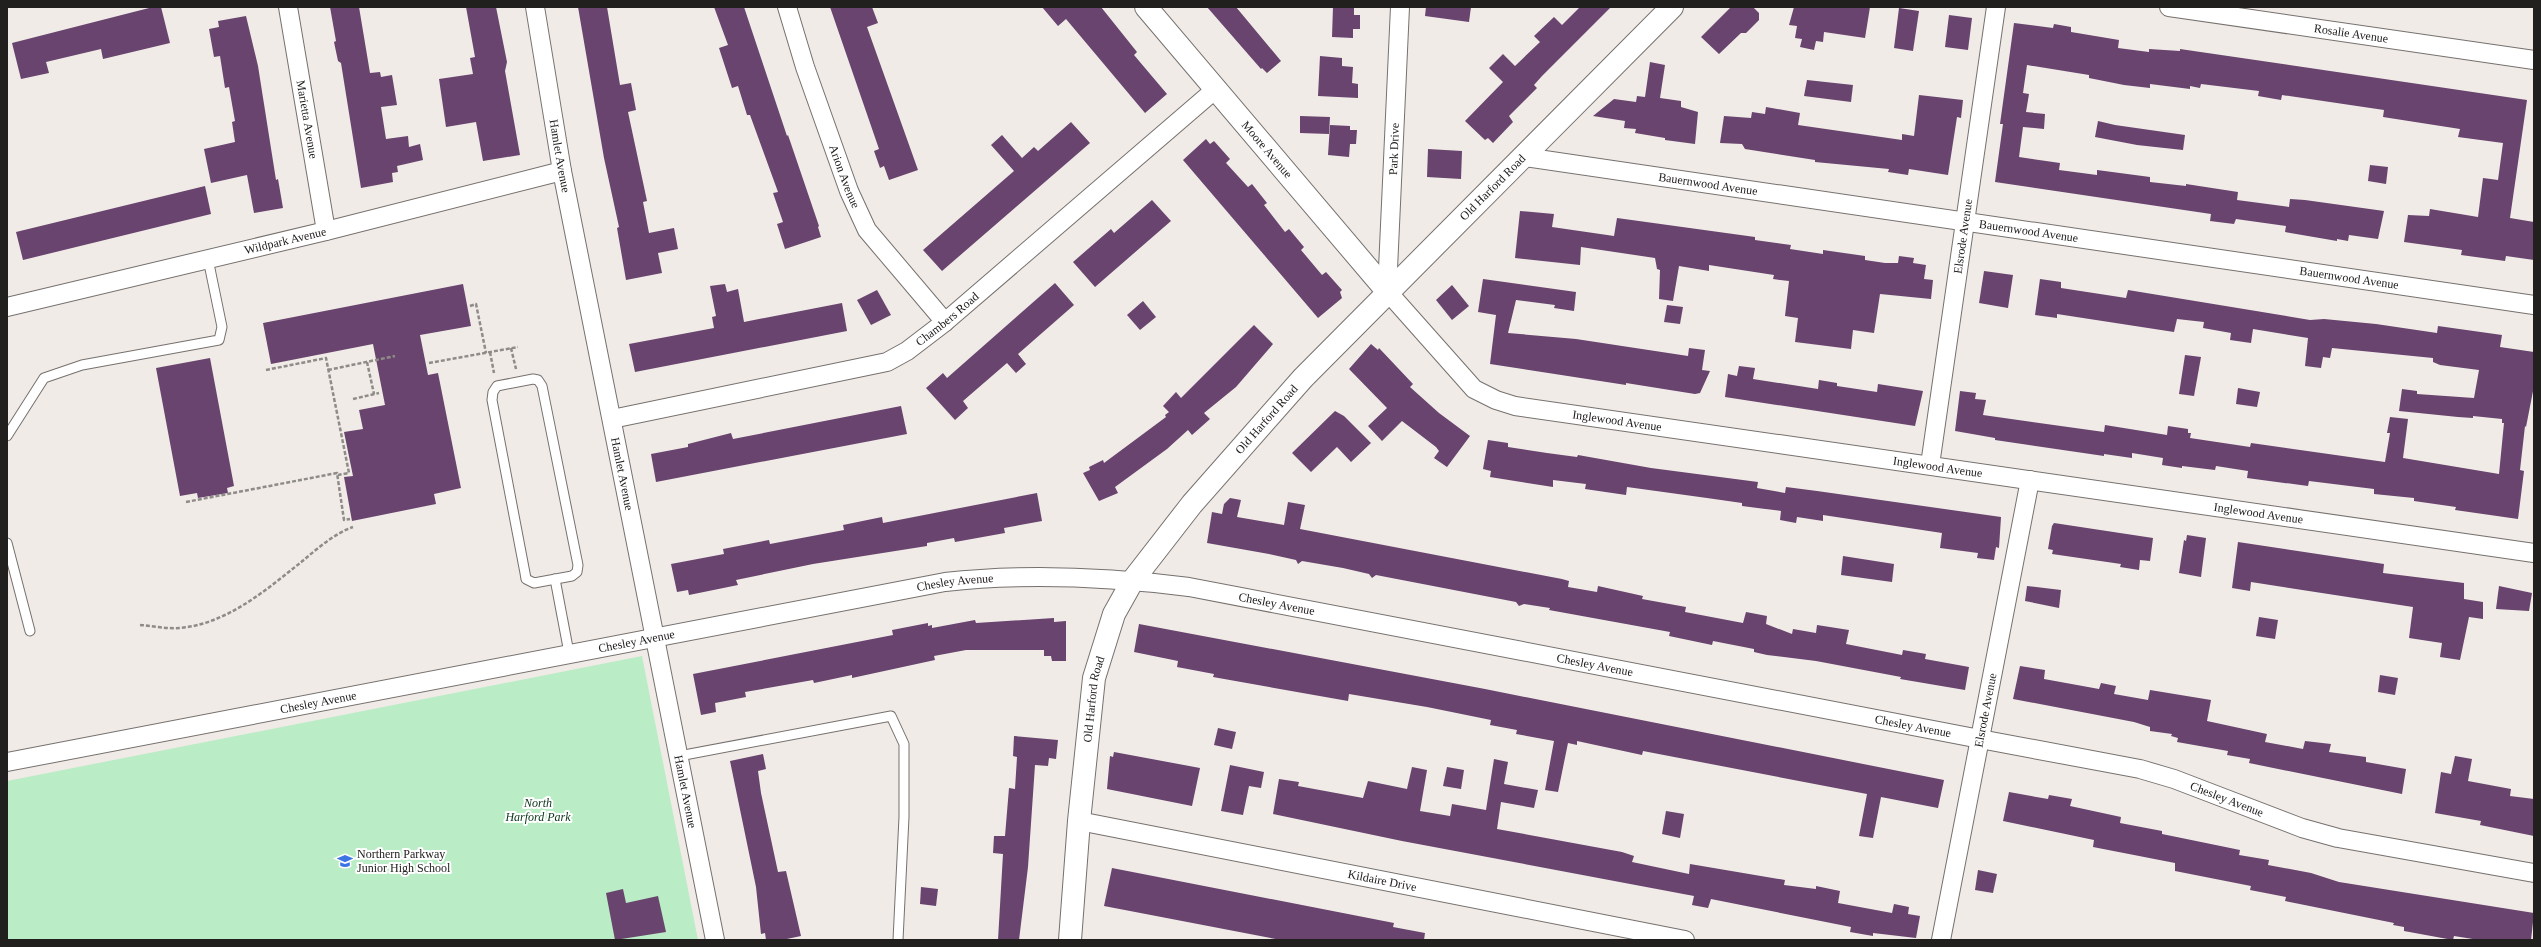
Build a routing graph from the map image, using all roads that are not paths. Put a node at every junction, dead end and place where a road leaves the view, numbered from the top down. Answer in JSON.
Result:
{"nodes":[{"id":1,"x":288,"y":7,"type":"edge"},
{"id":2,"x":535,"y":7,"type":"edge"},
{"id":3,"x":787,"y":7,"type":"edge"},
{"id":4,"x":1146,"y":7,"type":"edge"},
{"id":5,"x":1400,"y":7,"type":"edge"},
{"id":6,"x":1672,"y":7,"type":"edge"},
{"id":7,"x":1996,"y":7,"type":"edge"},
{"id":8,"x":2169,"y":7,"type":"edge"},
{"id":9,"x":2534,"y":60,"type":"edge"},
{"id":10,"x":1217,"y":88,"type":"junction"},
{"id":11,"x":1524,"y":157,"type":"junction"},
{"id":12,"x":562,"y":171,"type":"junction"},
{"id":13,"x":1965,"y":223,"type":"junction"},
{"id":14,"x":326,"y":231,"type":"junction"},
{"id":15,"x":208,"y":259,"type":"junction"},
{"id":16,"x":1387,"y":292,"type":"junction"},
{"id":17,"x":2534,"y":305,"type":"edge"},
{"id":18,"x":7,"y":307,"type":"edge"},
{"id":19,"x":945,"y":322,"type":"junction"},
{"id":20,"x":612,"y":419,"type":"junction"},
{"id":21,"x":7,"y":436,"type":"edge"},
{"id":22,"x":1930,"y":466,"type":"junction"},
{"id":23,"x":2030,"y":480,"type":"junction"},
{"id":24,"x":7,"y":543,"type":"edge"},
{"id":25,"x":2534,"y":553,"type":"edge"},
{"id":26,"x":555,"y":579,"type":"junction"},
{"id":27,"x":1133,"y":580,"type":"junction"},
{"id":28,"x":30,"y":631,"type":"dead end"},
{"id":29,"x":655,"y":637,"type":"junction"},
{"id":30,"x":569,"y":653,"type":"junction"},
{"id":31,"x":1980,"y":739,"type":"junction"},
{"id":32,"x":679,"y":756,"type":"junction"},
{"id":33,"x":7,"y":762,"type":"edge"},
{"id":34,"x":1079,"y":821,"type":"junction"},
{"id":35,"x":2534,"y":873,"type":"edge"},
{"id":36,"x":715,"y":940,"type":"edge"},
{"id":37,"x":898,"y":940,"type":"edge"},
{"id":38,"x":1070,"y":940,"type":"edge"},
{"id":39,"x":1685,"y":940,"type":"edge"},
{"id":40,"x":1941,"y":940,"type":"edge"}],
"edges":[{"from":1,"to":14,"type":"street","name":"Marietta Avenue"},
{"from":2,"to":12,"type":"street","name":"Hamlet Avenue"},
{"from":3,"to":19,"type":"street","name":"Arion Avenue"},
{"from":4,"to":10,"type":"street","name":"Moore Avenue"},
{"from":5,"to":16,"type":"street","name":"Park Drive"},
{"from":6,"to":11,"type":"street","name":"Old Harford Road"},
{"from":7,"to":13,"type":"street","name":"Elsrode Avenue"},
{"from":8,"to":9,"type":"street","name":"Rosalie Avenue"},
{"from":10,"to":16,"type":"street","name":"Moore Avenue"},
{"from":10,"to":19,"type":"street","name":"Chambers Road"},
{"from":11,"to":13,"type":"street","name":"Bauernwood Avenue"},
{"from":11,"to":16,"type":"street","name":"Old Harford Road"},
{"from":12,"to":14,"type":"street","name":"Wildpark Avenue"},
{"from":12,"to":20,"type":"street","name":"Hamlet Avenue"},
{"from":13,"to":17,"type":"street","name":"Bauernwood Avenue"},
{"from":13,"to":22,"type":"street","name":"Elsrode Avenue"},
{"from":14,"to":15,"type":"street","name":"Wildpark Avenue"},
{"from":15,"to":18,"type":"street","name":"Wildpark Avenue"},
{"from":15,"to":21,"type":"lane"},
{"from":16,"to":22,"type":"street","name":"Inglewood Avenue"},
{"from":16,"to":27,"type":"street","name":"Old Harford Road"},
{"from":19,"to":20,"type":"street","name":"Chambers Road"},
{"from":20,"to":29,"type":"street","name":"Hamlet Avenue"},
{"from":22,"to":23,"type":"street","name":"Inglewood Avenue"},
{"from":23,"to":25,"type":"street","name":"Inglewood Avenue"},
{"from":23,"to":31,"type":"street","name":"Elsrode Avenue"},
{"from":24,"to":28,"type":"lane"},
{"from":26,"to":26,"type":"lane"},
{"from":26,"to":30,"type":"lane"},
{"from":27,"to":29,"type":"street","name":"Chesley Avenue"},
{"from":27,"to":31,"type":"street","name":"Chesley Avenue"},
{"from":27,"to":34,"type":"street","name":"Old Harford Road"},
{"from":29,"to":30,"type":"street","name":"Chesley Avenue"},
{"from":29,"to":32,"type":"street","name":"Hamlet Avenue"},
{"from":30,"to":33,"type":"street","name":"Chesley Avenue"},
{"from":31,"to":35,"type":"street","name":"Chesley Avenue"},
{"from":31,"to":40,"type":"street","name":"Elsrode Avenue"},
{"from":32,"to":36,"type":"street","name":"Hamlet Avenue"},
{"from":32,"to":37,"type":"lane"},
{"from":34,"to":38,"type":"street","name":"Old Harford Road"},
{"from":34,"to":39,"type":"street","name":"Kildaire Drive"}]}
